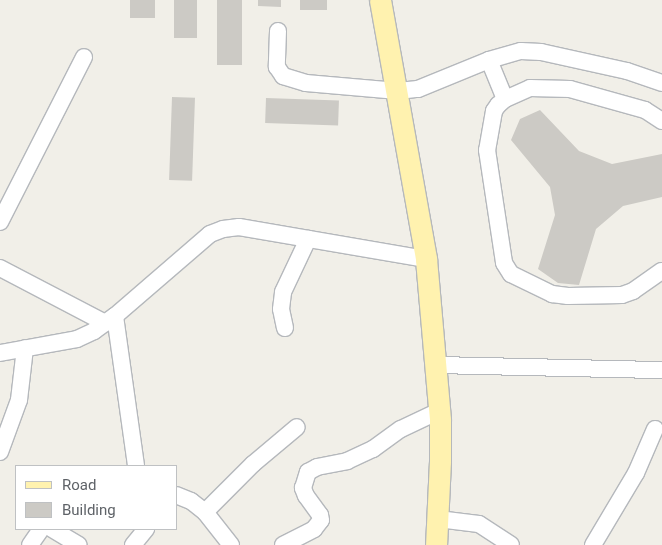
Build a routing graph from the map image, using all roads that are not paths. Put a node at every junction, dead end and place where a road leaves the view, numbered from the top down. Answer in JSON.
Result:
{"nodes":[{"id":1,"x":380,"y":0,"type":"edge"},
{"id":2,"x":278,"y":31,"type":"dead end"},
{"id":3,"x":84,"y":57,"type":"dead end"},
{"id":4,"x":489,"y":60,"type":"junction"},
{"id":5,"x":662,"y":83,"type":"edge"},
{"id":6,"x":398,"y":92,"type":"junction"},
{"id":7,"x":505,"y":99,"type":"junction"},
{"id":8,"x":662,"y":121,"type":"edge"},
{"id":9,"x":0,"y":222,"type":"edge"},
{"id":10,"x":308,"y":239,"type":"junction"},
{"id":11,"x":426,"y":259,"type":"junction"},
{"id":12,"x":0,"y":268,"type":"edge"},
{"id":13,"x":662,"y":271,"type":"edge"},
{"id":14,"x":110,"y":320,"type":"junction"},
{"id":15,"x":285,"y":328,"type":"dead end"},
{"id":16,"x":26,"y":348,"type":"junction"},
{"id":17,"x":0,"y":353,"type":"edge"},
{"id":18,"x":436,"y":365,"type":"junction"},
{"id":19,"x":662,"y":370,"type":"edge"},
{"id":20,"x":439,"y":412,"type":"junction"},
{"id":21,"x":297,"y":428,"type":"dead end"},
{"id":22,"x":655,"y":429,"type":"dead end"},
{"id":23,"x":0,"y":452,"type":"edge"},
{"id":24,"x":136,"y":465,"type":"edge"},
{"id":25,"x":178,"y":496,"type":"edge"},
{"id":26,"x":205,"y":512,"type":"junction"},
{"id":27,"x":438,"y":519,"type":"junction"},
{"id":28,"x":40,"y":530,"type":"edge"},
{"id":29,"x":54,"y":530,"type":"edge"},
{"id":30,"x":145,"y":530,"type":"edge"},
{"id":31,"x":30,"y":545,"type":"edge"},
{"id":32,"x":79,"y":545,"type":"edge"},
{"id":33,"x":133,"y":545,"type":"edge"},
{"id":34,"x":231,"y":545,"type":"edge"},
{"id":35,"x":283,"y":545,"type":"edge"},
{"id":36,"x":436,"y":545,"type":"edge"},
{"id":37,"x":511,"y":545,"type":"edge"},
{"id":38,"x":593,"y":545,"type":"edge"}],
"edges":[{"from":1,"to":6,"type":"main road"},
{"from":2,"to":6,"type":"street"},
{"from":3,"to":9,"type":"street"},
{"from":4,"to":5,"type":"street"},
{"from":4,"to":6,"type":"street"},
{"from":4,"to":7,"type":"street"},
{"from":6,"to":11,"type":"main road"},
{"from":7,"to":8,"type":"street"},
{"from":7,"to":13,"type":"street"},
{"from":10,"to":11,"type":"street"},
{"from":10,"to":14,"type":"street"},
{"from":10,"to":15,"type":"street"},
{"from":11,"to":18,"type":"main road"},
{"from":12,"to":14,"type":"street"},
{"from":14,"to":16,"type":"street"},
{"from":14,"to":24,"type":"street"},
{"from":16,"to":17,"type":"street"},
{"from":16,"to":23,"type":"street"},
{"from":18,"to":19,"type":"street"},
{"from":18,"to":20,"type":"main road"},
{"from":20,"to":27,"type":"main road"},
{"from":20,"to":35,"type":"street"},
{"from":21,"to":26,"type":"street"},
{"from":22,"to":38,"type":"street"},
{"from":25,"to":26,"type":"street"},
{"from":26,"to":34,"type":"street"},
{"from":27,"to":36,"type":"main road"},
{"from":27,"to":37,"type":"street"},
{"from":28,"to":31,"type":"street"},
{"from":29,"to":32,"type":"street"},
{"from":30,"to":33,"type":"street"}]}
